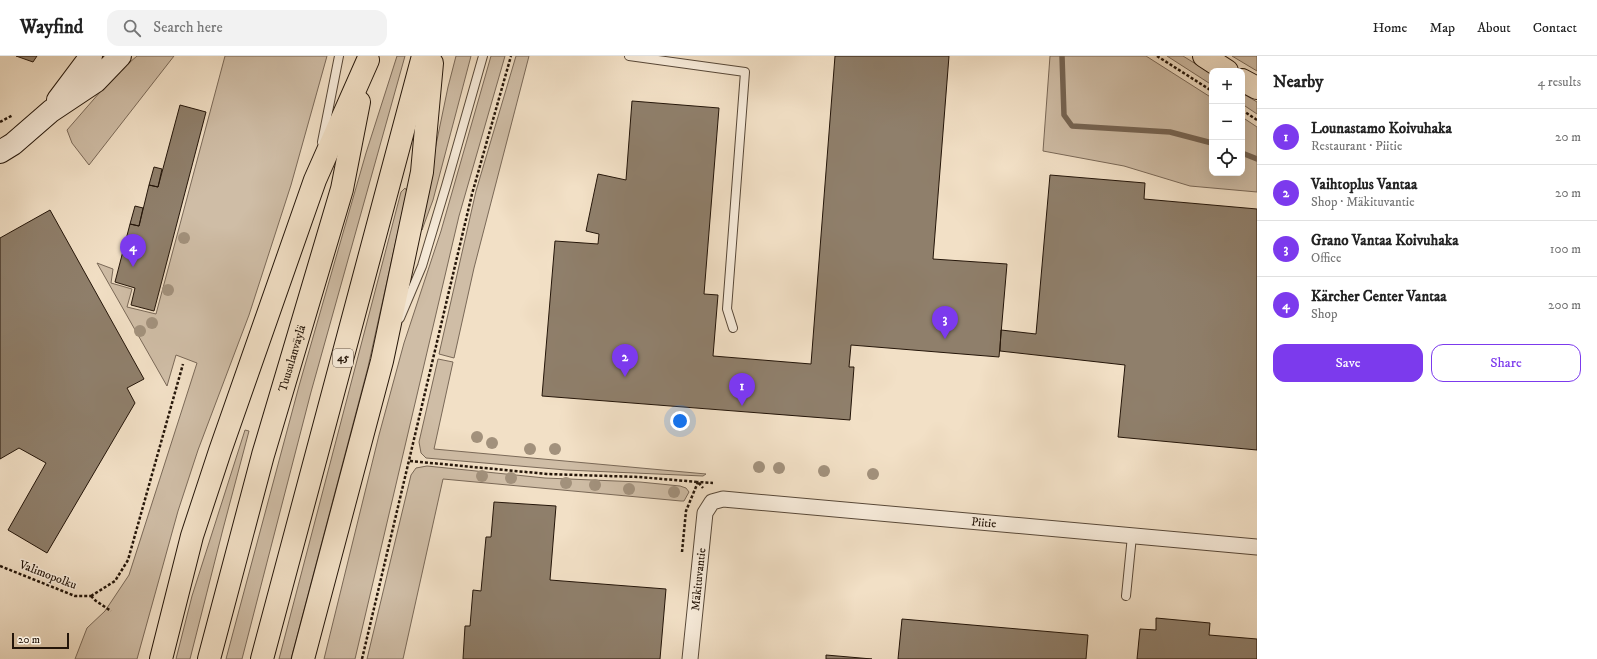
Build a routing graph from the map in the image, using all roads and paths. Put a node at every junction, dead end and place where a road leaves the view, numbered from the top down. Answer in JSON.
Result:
{"nodes":[{"id":1,"x":91,"y":56,"type":"edge"},
{"id":2,"x":120,"y":56,"type":"edge"},
{"id":3,"x":338,"y":56,"type":"edge"},
{"id":4,"x":423,"y":56,"type":"edge"},
{"id":5,"x":433,"y":56,"type":"edge"},
{"id":6,"x":483,"y":56,"type":"edge"},
{"id":7,"x":511,"y":56,"type":"edge"},
{"id":8,"x":629,"y":56,"type":"edge"},
{"id":9,"x":1158,"y":56,"type":"edge"},
{"id":10,"x":1204,"y":56,"type":"edge"},
{"id":11,"x":369,"y":58,"type":"edge"},
{"id":12,"x":1222,"y":68,"type":"edge"},
{"id":13,"x":1245,"y":82,"type":"edge"},
{"id":14,"x":1257,"y":88,"type":"edge"},
{"id":15,"x":1209,"y":89,"type":"edge"},
{"id":16,"x":51,"y":111,"type":"junction"},
{"id":17,"x":1245,"y":112,"type":"edge"},
{"id":18,"x":1257,"y":120,"type":"edge"},
{"id":19,"x":0,"y":152,"type":"edge"},
{"id":20,"x":315,"y":180,"type":"junction"},
{"id":21,"x":733,"y":328,"type":"dead end"},
{"id":22,"x":382,"y":361,"type":"junction"},
{"id":23,"x":183,"y":364,"type":"dead end"},
{"id":24,"x":410,"y":461,"type":"junction"},
{"id":25,"x":712,"y":502,"type":"junction"},
{"id":26,"x":1132,"y":536,"type":"junction"},
{"id":27,"x":1257,"y":547,"type":"edge"},
{"id":28,"x":330,"y":557,"type":"junction"},
{"id":29,"x":0,"y":566,"type":"edge"},
{"id":30,"x":92,"y":596,"type":"junction"},
{"id":31,"x":1126,"y":596,"type":"dead end"},
{"id":32,"x":111,"y":611,"type":"dead end"},
{"id":33,"x":161,"y":658,"type":"edge"},
{"id":34,"x":209,"y":659,"type":"edge"},
{"id":35,"x":262,"y":659,"type":"edge"},
{"id":36,"x":303,"y":659,"type":"edge"},
{"id":37,"x":311,"y":659,"type":"edge"},
{"id":38,"x":362,"y":659,"type":"edge"},
{"id":39,"x":690,"y":659,"type":"edge"}],
"edges":[{"from":1,"to":16,"type":"main road"},
{"from":2,"to":16,"type":"main road"},
{"from":3,"to":20,"type":"lane"},
{"from":4,"to":35,"type":"main road","number":"45"},
{"from":5,"to":22,"type":"main road"},
{"from":6,"to":22,"type":"lane"},
{"from":7,"to":24,"type":"path"},
{"from":8,"to":21,"type":"lane"},
{"from":9,"to":15,"type":"path"},
{"from":10,"to":12,"type":"main road"},
{"from":11,"to":20,"type":"main road"},
{"from":11,"to":34,"type":"main road","name":"Tuusulanväylä"},
{"from":13,"to":14,"type":"main road"},
{"from":16,"to":19,"type":"main road"},
{"from":17,"to":18,"type":"path"},
{"from":20,"to":33,"type":"main road"},
{"from":22,"to":28,"type":"main road"},
{"from":23,"to":30,"type":"path"},
{"from":24,"to":25,"type":"path"},
{"from":24,"to":38,"type":"path"},
{"from":25,"to":26,"type":"street","name":"Piitie"},
{"from":25,"to":39,"type":"street","name":"Mäkituvantie"},
{"from":26,"to":27,"type":"street","name":"Piitie"},
{"from":26,"to":31,"type":"lane"},
{"from":28,"to":36,"type":"main road"},
{"from":28,"to":37,"type":"main road"},
{"from":29,"to":30,"type":"path","name":"Valimopolku"},
{"from":30,"to":32,"type":"path"}]}
